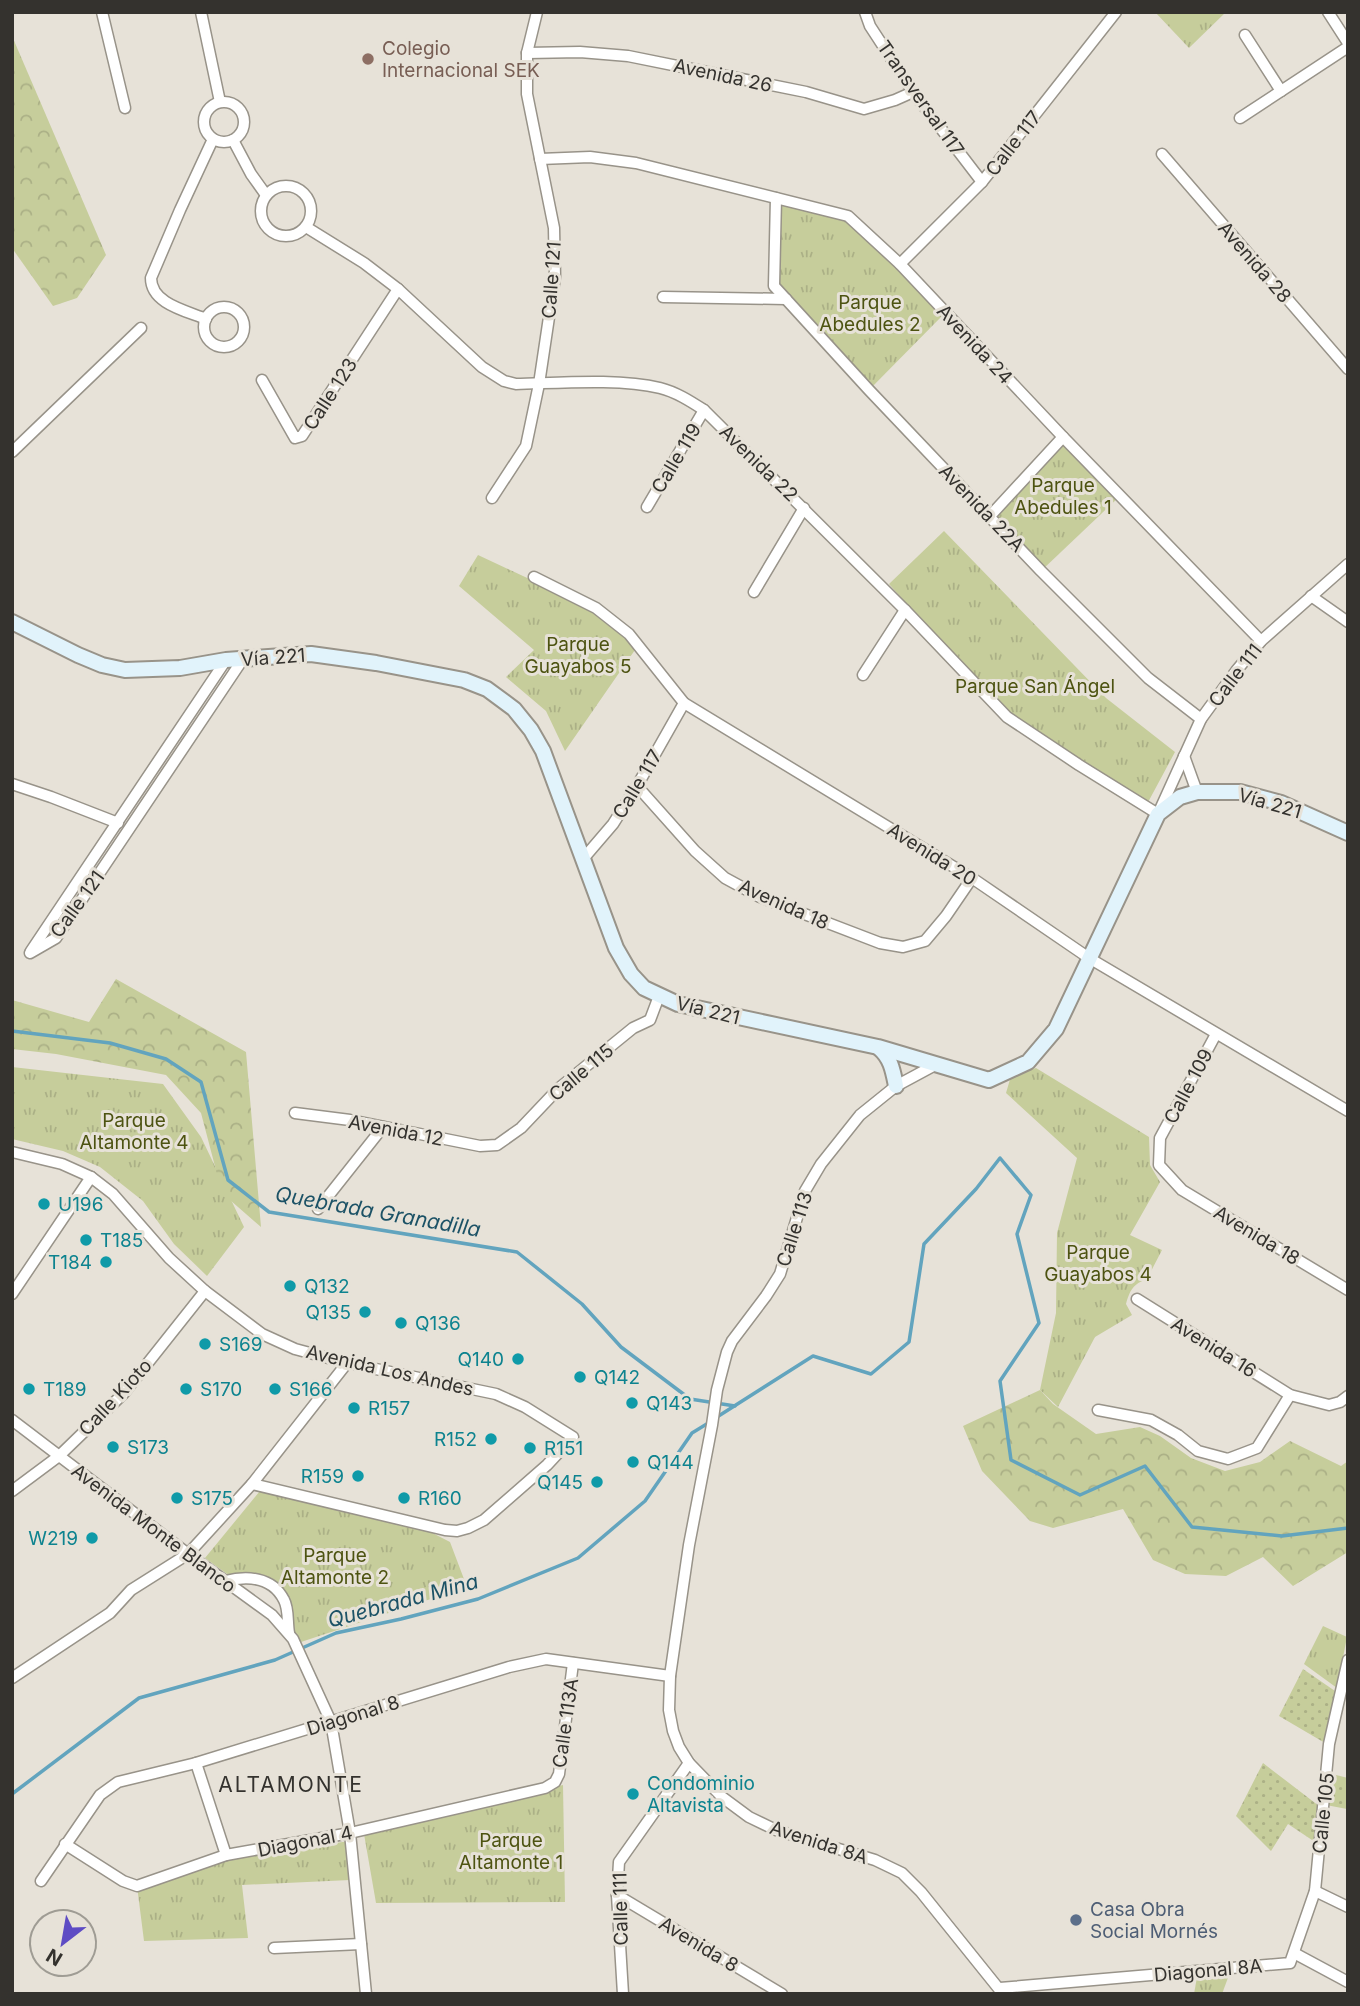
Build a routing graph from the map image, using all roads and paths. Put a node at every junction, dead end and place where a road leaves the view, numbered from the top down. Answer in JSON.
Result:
{"nodes":[{"id":1,"x":102,"y":12,"type":"edge"},
{"id":2,"x":201,"y":12,"type":"edge"},
{"id":3,"x":537,"y":12,"type":"edge"},
{"id":4,"x":864,"y":12,"type":"edge"},
{"id":5,"x":1116,"y":12,"type":"edge"},
{"id":6,"x":1328,"y":12,"type":"edge"},
{"id":7,"x":1245,"y":35,"type":"dead end"},
{"id":8,"x":1348,"y":45,"type":"edge"},
{"id":9,"x":527,"y":53,"type":"junction"},
{"id":10,"x":1281,"y":91,"type":"junction"},
{"id":11,"x":913,"y":92,"type":"junction"},
{"id":12,"x":220,"y":102,"type":"junction"},
{"id":13,"x":125,"y":108,"type":"dead end"},
{"id":14,"x":1240,"y":118,"type":"dead end"},
{"id":15,"x":213,"y":139,"type":"junction"},
{"id":16,"x":233,"y":140,"type":"junction"},
{"id":17,"x":1162,"y":154,"type":"dead end"},
{"id":18,"x":540,"y":159,"type":"junction"},
{"id":19,"x":982,"y":182,"type":"junction"},
{"id":20,"x":266,"y":195,"type":"junction"},
{"id":21,"x":776,"y":198,"type":"junction"},
{"id":22,"x":306,"y":227,"type":"junction"},
{"id":23,"x":900,"y":264,"type":"junction"},
{"id":24,"x":398,"y":289,"type":"junction"},
{"id":25,"x":663,"y":297,"type":"dead end"},
{"id":26,"x":786,"y":299,"type":"junction"},
{"id":27,"x":206,"y":318,"type":"junction"},
{"id":28,"x":141,"y":328,"type":"dead end"},
{"id":29,"x":1348,"y":369,"type":"edge"},
{"id":30,"x":262,"y":380,"type":"dead end"},
{"id":31,"x":538,"y":384,"type":"junction"},
{"id":32,"x":704,"y":410,"type":"junction"},
{"id":33,"x":1063,"y":437,"type":"junction"},
{"id":34,"x":12,"y":452,"type":"edge"},
{"id":35,"x":492,"y":498,"type":"dead end"},
{"id":36,"x":647,"y":507,"type":"dead end"},
{"id":37,"x":804,"y":508,"type":"junction"},
{"id":38,"x":990,"y":516,"type":"junction"},
{"id":39,"x":1348,"y":564,"type":"edge"},
{"id":40,"x":534,"y":577,"type":"dead end"},
{"id":41,"x":754,"y":592,"type":"dead end"},
{"id":42,"x":1311,"y":596,"type":"junction"},
{"id":43,"x":905,"y":610,"type":"junction"},
{"id":44,"x":12,"y":622,"type":"edge"},
{"id":45,"x":1348,"y":622,"type":"edge"},
{"id":46,"x":1261,"y":641,"type":"junction"},
{"id":47,"x":243,"y":659,"type":"junction"},
{"id":48,"x":226,"y":660,"type":"junction"},
{"id":49,"x":863,"y":675,"type":"dead end"},
{"id":50,"x":684,"y":703,"type":"junction"},
{"id":51,"x":1201,"y":719,"type":"junction"},
{"id":52,"x":1184,"y":756,"type":"junction"},
{"id":53,"x":12,"y":784,"type":"edge"},
{"id":54,"x":637,"y":786,"type":"junction"},
{"id":55,"x":1198,"y":792,"type":"junction"},
{"id":56,"x":1158,"y":814,"type":"junction"},
{"id":57,"x":118,"y":823,"type":"junction"},
{"id":58,"x":1348,"y":833,"type":"edge"},
{"id":59,"x":583,"y":859,"type":"junction"},
{"id":60,"x":972,"y":878,"type":"junction"},
{"id":61,"x":1088,"y":958,"type":"junction"},
{"id":62,"x":659,"y":996,"type":"junction"},
{"id":63,"x":1216,"y":1034,"type":"junction"},
{"id":64,"x":878,"y":1047,"type":"junction"},
{"id":65,"x":935,"y":1065,"type":"junction"},
{"id":66,"x":896,"y":1086,"type":"junction"},
{"id":67,"x":1348,"y":1111,"type":"edge"},
{"id":68,"x":295,"y":1113,"type":"dead end"},
{"id":69,"x":383,"y":1126,"type":"junction"},
{"id":70,"x":1160,"y":1138,"type":"joint"},
{"id":71,"x":497,"y":1145,"type":"joint"},
{"id":72,"x":12,"y":1152,"type":"edge"},
{"id":73,"x":91,"y":1177,"type":"junction"},
{"id":74,"x":318,"y":1209,"type":"dead end"},
{"id":75,"x":1348,"y":1290,"type":"edge"},
{"id":76,"x":205,"y":1291,"type":"junction"},
{"id":77,"x":12,"y":1294,"type":"edge"},
{"id":78,"x":1137,"y":1299,"type":"dead end"},
{"id":79,"x":347,"y":1363,"type":"junction"},
{"id":80,"x":1290,"y":1395,"type":"junction"},
{"id":81,"x":1348,"y":1396,"type":"edge"},
{"id":82,"x":1098,"y":1409,"type":"dead end"},
{"id":83,"x":12,"y":1420,"type":"edge"},
{"id":84,"x":59,"y":1456,"type":"junction"},
{"id":85,"x":252,"y":1484,"type":"junction"},
{"id":86,"x":12,"y":1491,"type":"edge"},
{"id":87,"x":188,"y":1554,"type":"junction"},
{"id":88,"x":225,"y":1581,"type":"junction"},
{"id":89,"x":291,"y":1637,"type":"junction"},
{"id":90,"x":1348,"y":1660,"type":"edge"},
{"id":91,"x":573,"y":1663,"type":"junction"},
{"id":92,"x":670,"y":1676,"type":"junction"},
{"id":93,"x":12,"y":1678,"type":"edge"},
{"id":94,"x":331,"y":1722,"type":"junction"},
{"id":95,"x":196,"y":1763,"type":"junction"},
{"id":96,"x":689,"y":1763,"type":"junction"},
{"id":97,"x":555,"y":1782,"type":"joint"},
{"id":98,"x":350,"y":1833,"type":"junction"},
{"id":99,"x":65,"y":1844,"type":"junction"},
{"id":100,"x":226,"y":1855,"type":"junction"},
{"id":101,"x":41,"y":1881,"type":"dead end"},
{"id":102,"x":1315,"y":1891,"type":"junction"},
{"id":103,"x":617,"y":1895,"type":"junction"},
{"id":104,"x":1348,"y":1907,"type":"edge"},
{"id":105,"x":361,"y":1944,"type":"junction"},
{"id":106,"x":274,"y":1948,"type":"dead end"},
{"id":107,"x":1292,"y":1958,"type":"junction"},
{"id":108,"x":1348,"y":1982,"type":"edge"},
{"id":109,"x":1001,"y":1991,"type":"edge"},
{"id":110,"x":366,"y":1994,"type":"edge"},
{"id":111,"x":623,"y":1994,"type":"edge"},
{"id":112,"x":782,"y":1994,"type":"edge"}],
"edges":[{"from":1,"to":13,"type":"street"},
{"from":2,"to":12,"type":"street"},
{"from":3,"to":9,"type":"street","name":"Calle 121"},
{"from":4,"to":11,"type":"street","name":"Transversal 117"},
{"from":5,"to":19,"type":"street","name":"Calle 117"},
{"from":6,"to":8,"type":"street"},
{"from":7,"to":10,"type":"street"},
{"from":8,"to":10,"type":"street"},
{"from":9,"to":11,"type":"street","name":"Avenida 26"},
{"from":9,"to":18,"type":"street","name":"Calle 121"},
{"from":10,"to":14,"type":"street"},
{"from":11,"to":19,"type":"street","name":"Transversal 117"},
{"from":12,"to":15,"type":"street"},
{"from":12,"to":16,"type":"street"},
{"from":15,"to":16,"type":"street"},
{"from":15,"to":27,"type":"street"},
{"from":16,"to":20,"type":"street"},
{"from":17,"to":29,"type":"street","name":"Avenida 28"},
{"from":18,"to":21,"type":"street","name":"Avenida 24"},
{"from":18,"to":31,"type":"street","name":"Calle 121"},
{"from":19,"to":23,"type":"street","name":"Calle 117"},
{"from":20,"to":22,"type":"street"},
{"from":20,"to":22,"type":"street"},
{"from":21,"to":23,"type":"street","name":"Avenida 24"},
{"from":21,"to":26,"type":"street","name":"Avenida 22A"},
{"from":22,"to":24,"type":"street","name":"Avenida 22"},
{"from":23,"to":33,"type":"street","name":"Avenida 24"},
{"from":24,"to":30,"type":"street","name":"Calle 123"},
{"from":24,"to":31,"type":"street","name":"Avenida 22"},
{"from":25,"to":26,"type":"street"},
{"from":26,"to":38,"type":"street","name":"Avenida 22A"},
{"from":27,"to":27,"type":"street"},
{"from":28,"to":34,"type":"street"},
{"from":31,"to":32,"type":"street","name":"Avenida 22"},
{"from":31,"to":35,"type":"street","name":"Calle 121"},
{"from":32,"to":36,"type":"street","name":"Calle 119"},
{"from":32,"to":37,"type":"street","name":"Avenida 22"},
{"from":33,"to":38,"type":"street"},
{"from":33,"to":46,"type":"street","name":"Avenida 24"},
{"from":37,"to":41,"type":"street"},
{"from":37,"to":43,"type":"street","name":"Avenida 22"},
{"from":38,"to":51,"type":"street","name":"Avenida 22A"},
{"from":39,"to":42,"type":"street","name":"Calle 111"},
{"from":40,"to":50,"type":"street","name":"Avenida 20"},
{"from":42,"to":45,"type":"street"},
{"from":42,"to":46,"type":"street","name":"Calle 111"},
{"from":43,"to":49,"type":"street"},
{"from":43,"to":56,"type":"street","name":"Avenida 22"},
{"from":44,"to":48,"type":"main road","name":"Vía 221"},
{"from":46,"to":51,"type":"street","name":"Calle 111"},
{"from":47,"to":48,"type":"main road","name":"Vía 221"},
{"from":47,"to":57,"type":"street","name":"Calle 121"},
{"from":47,"to":59,"type":"main road","name":"Vía 221"},
{"from":48,"to":57,"type":"street","name":"Calle 121"},
{"from":50,"to":54,"type":"street","name":"Calle 117"},
{"from":50,"to":60,"type":"street","name":"Avenida 20"},
{"from":51,"to":52,"type":"street","name":"Calle 111"},
{"from":52,"to":55,"type":"street"},
{"from":52,"to":56,"type":"street","name":"Calle 111"},
{"from":53,"to":57,"type":"street"},
{"from":54,"to":59,"type":"street","name":"Calle 117"},
{"from":54,"to":60,"type":"street","name":"Avenida 18"},
{"from":55,"to":56,"type":"main road","name":"Vía 221"},
{"from":55,"to":58,"type":"main road","name":"Vía 221"},
{"from":56,"to":61,"type":"main road","name":"Vía 221"},
{"from":59,"to":62,"type":"main road","name":"Vía 221"},
{"from":60,"to":61,"type":"street","name":"Avenida 20"},
{"from":61,"to":63,"type":"street","name":"Avenida 20"},
{"from":61,"to":65,"type":"main road","name":"Vía 221"},
{"from":62,"to":64,"type":"main road","name":"Vía 221"},
{"from":62,"to":71,"type":"street","name":"Calle 115"},
{"from":63,"to":67,"type":"street","name":"Avenida 20"},
{"from":63,"to":70,"type":"street","name":"Calle 109"},
{"from":64,"to":65,"type":"main road","name":"Vía 221"},
{"from":64,"to":66,"type":"main road"},
{"from":65,"to":66,"type":"street","name":"Calle 113"},
{"from":66,"to":92,"type":"street","name":"Calle 113"},
{"from":68,"to":69,"type":"street","name":"Avenida 12"},
{"from":69,"to":71,"type":"street","name":"Avenida 12"},
{"from":69,"to":74,"type":"street"},
{"from":70,"to":75,"type":"street","name":"Avenida 18"},
{"from":72,"to":73,"type":"street","name":"Avenida Los Andes"},
{"from":73,"to":76,"type":"street","name":"Avenida Los Andes"},
{"from":73,"to":77,"type":"street"},
{"from":76,"to":79,"type":"street","name":"Avenida Los Andes"},
{"from":76,"to":84,"type":"street","name":"Calle Kioto"},
{"from":78,"to":80,"type":"street","name":"Avenida 16"},
{"from":79,"to":85,"type":"street"},
{"from":79,"to":85,"type":"street","name":"Avenida Los Andes"},
{"from":80,"to":81,"type":"street","name":"Avenida 16"},
{"from":80,"to":82,"type":"street"},
{"from":83,"to":84,"type":"street","name":"Avenida Monte Blanco"},
{"from":84,"to":86,"type":"street","name":"Calle Kioto"},
{"from":84,"to":87,"type":"street","name":"Avenida Monte Blanco"},
{"from":85,"to":87,"type":"street"},
{"from":87,"to":88,"type":"street","name":"Avenida Monte Blanco"},
{"from":87,"to":93,"type":"street"},
{"from":88,"to":89,"type":"street","name":"Avenida Monte Blanco"},
{"from":88,"to":89,"type":"street"},
{"from":89,"to":94,"type":"street"},
{"from":90,"to":102,"type":"street","name":"Calle 105"},
{"from":91,"to":92,"type":"street","name":"Diagonal 8"},
{"from":91,"to":94,"type":"street","name":"Diagonal 8"},
{"from":91,"to":97,"type":"street","name":"Calle 113A"},
{"from":92,"to":96,"type":"street","name":"Avenida 8A"},
{"from":94,"to":95,"type":"street","name":"Diagonal 8"},
{"from":94,"to":98,"type":"street"},
{"from":95,"to":99,"type":"street","name":"Diagonal 8"},
{"from":95,"to":100,"type":"street"},
{"from":96,"to":103,"type":"street","name":"Calle 111"},
{"from":96,"to":109,"type":"street","name":"Avenida 8A"},
{"from":97,"to":98,"type":"street","name":"Diagonal 4"},
{"from":98,"to":100,"type":"street","name":"Diagonal 4"},
{"from":98,"to":105,"type":"street"},
{"from":99,"to":100,"type":"street","name":"Diagonal 4"},
{"from":99,"to":101,"type":"street","name":"Diagonal 8"},
{"from":102,"to":104,"type":"street"},
{"from":102,"to":107,"type":"street","name":"Calle 105"},
{"from":103,"to":111,"type":"street","name":"Calle 111"},
{"from":103,"to":112,"type":"street","name":"Avenida 8"},
{"from":105,"to":106,"type":"street"},
{"from":105,"to":110,"type":"street"},
{"from":107,"to":108,"type":"street"},
{"from":107,"to":109,"type":"street","name":"Diagonal 8A"}]}
